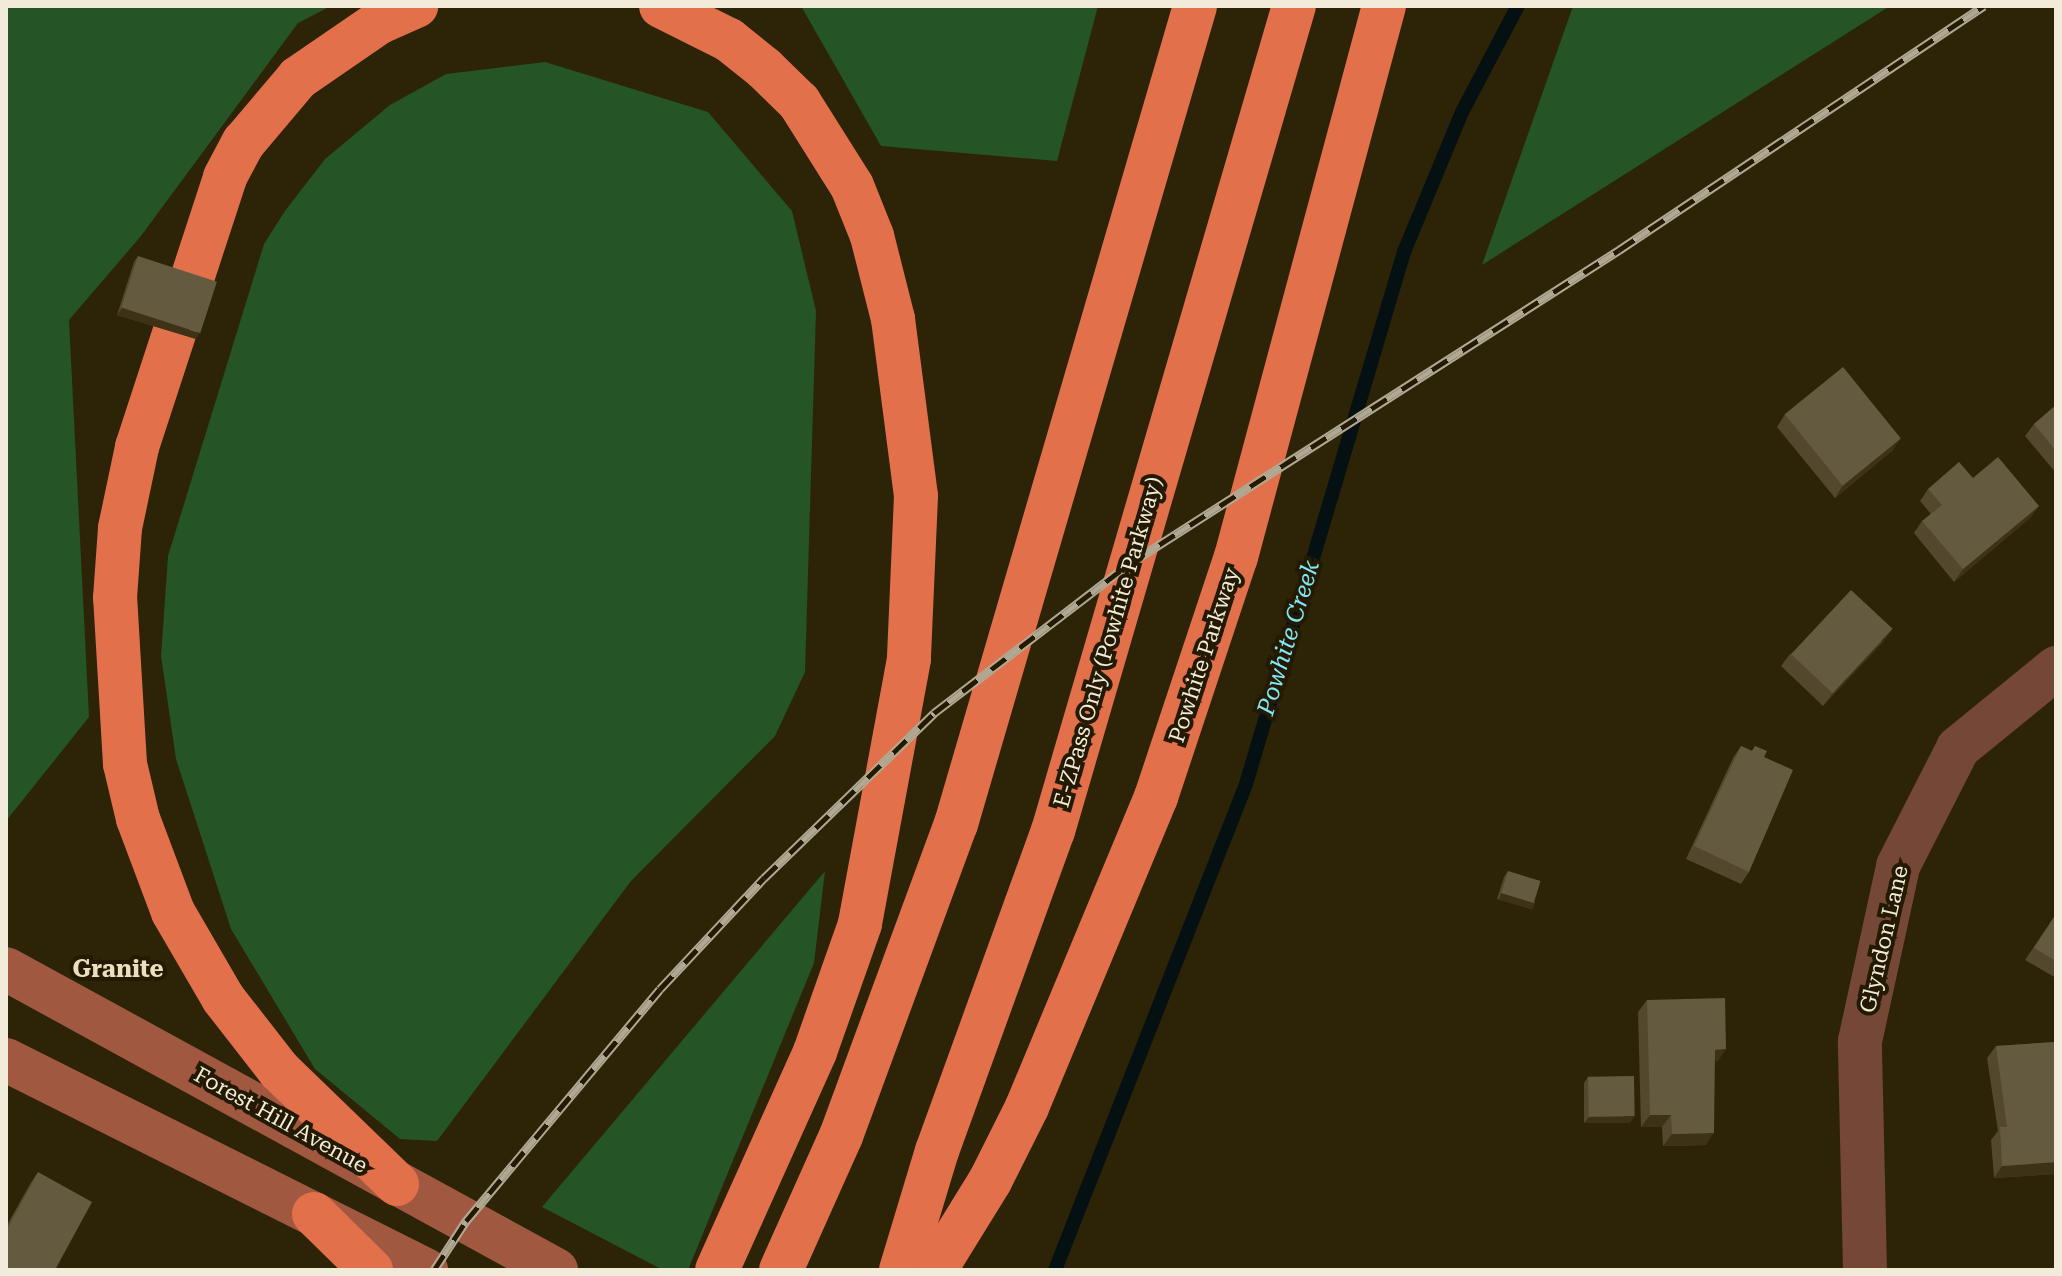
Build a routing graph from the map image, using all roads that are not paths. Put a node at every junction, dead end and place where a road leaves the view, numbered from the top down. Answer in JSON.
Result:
{"nodes":[{"id":1,"x":416,"y":6,"type":"edge"},
{"id":2,"x":661,"y":6,"type":"edge"},
{"id":3,"x":1195,"y":6,"type":"edge"},
{"id":4,"x":1294,"y":6,"type":"edge"},
{"id":5,"x":1384,"y":6,"type":"edge"},
{"id":6,"x":2056,"y":668,"type":"edge"},
{"id":7,"x":6,"y":969,"type":"edge"},
{"id":8,"x":6,"y":1060,"type":"edge"},
{"id":9,"x":397,"y":1184,"type":"junction"},
{"id":10,"x":314,"y":1214,"type":"junction"},
{"id":11,"x":540,"y":1261,"type":"edge"},
{"id":12,"x":371,"y":1270,"type":"edge"},
{"id":13,"x":426,"y":1270,"type":"edge"},
{"id":14,"x":717,"y":1270,"type":"edge"},
{"id":15,"x":781,"y":1270,"type":"edge"},
{"id":16,"x":901,"y":1270,"type":"edge"},
{"id":17,"x":935,"y":1270,"type":"edge"},
{"id":18,"x":1865,"y":1270,"type":"edge"}],
"edges":[{"from":1,"to":9,"type":"highway"},
{"from":2,"to":14,"type":"highway"},
{"from":3,"to":15,"type":"highway"},
{"from":4,"to":16,"type":"highway","name":"E-ZPass Only (Powhite Parkway)"},
{"from":5,"to":17,"type":"highway","name":"Powhite Parkway"},
{"from":6,"to":18,"type":"street","name":"Glyndon Lane"},
{"from":7,"to":9,"type":"main road","name":"Forest Hill Avenue"},
{"from":8,"to":10,"type":"main road"},
{"from":9,"to":11,"type":"main road","name":"Forest Hill Avenue"},
{"from":10,"to":12,"type":"highway"},
{"from":10,"to":13,"type":"main road"}]}
